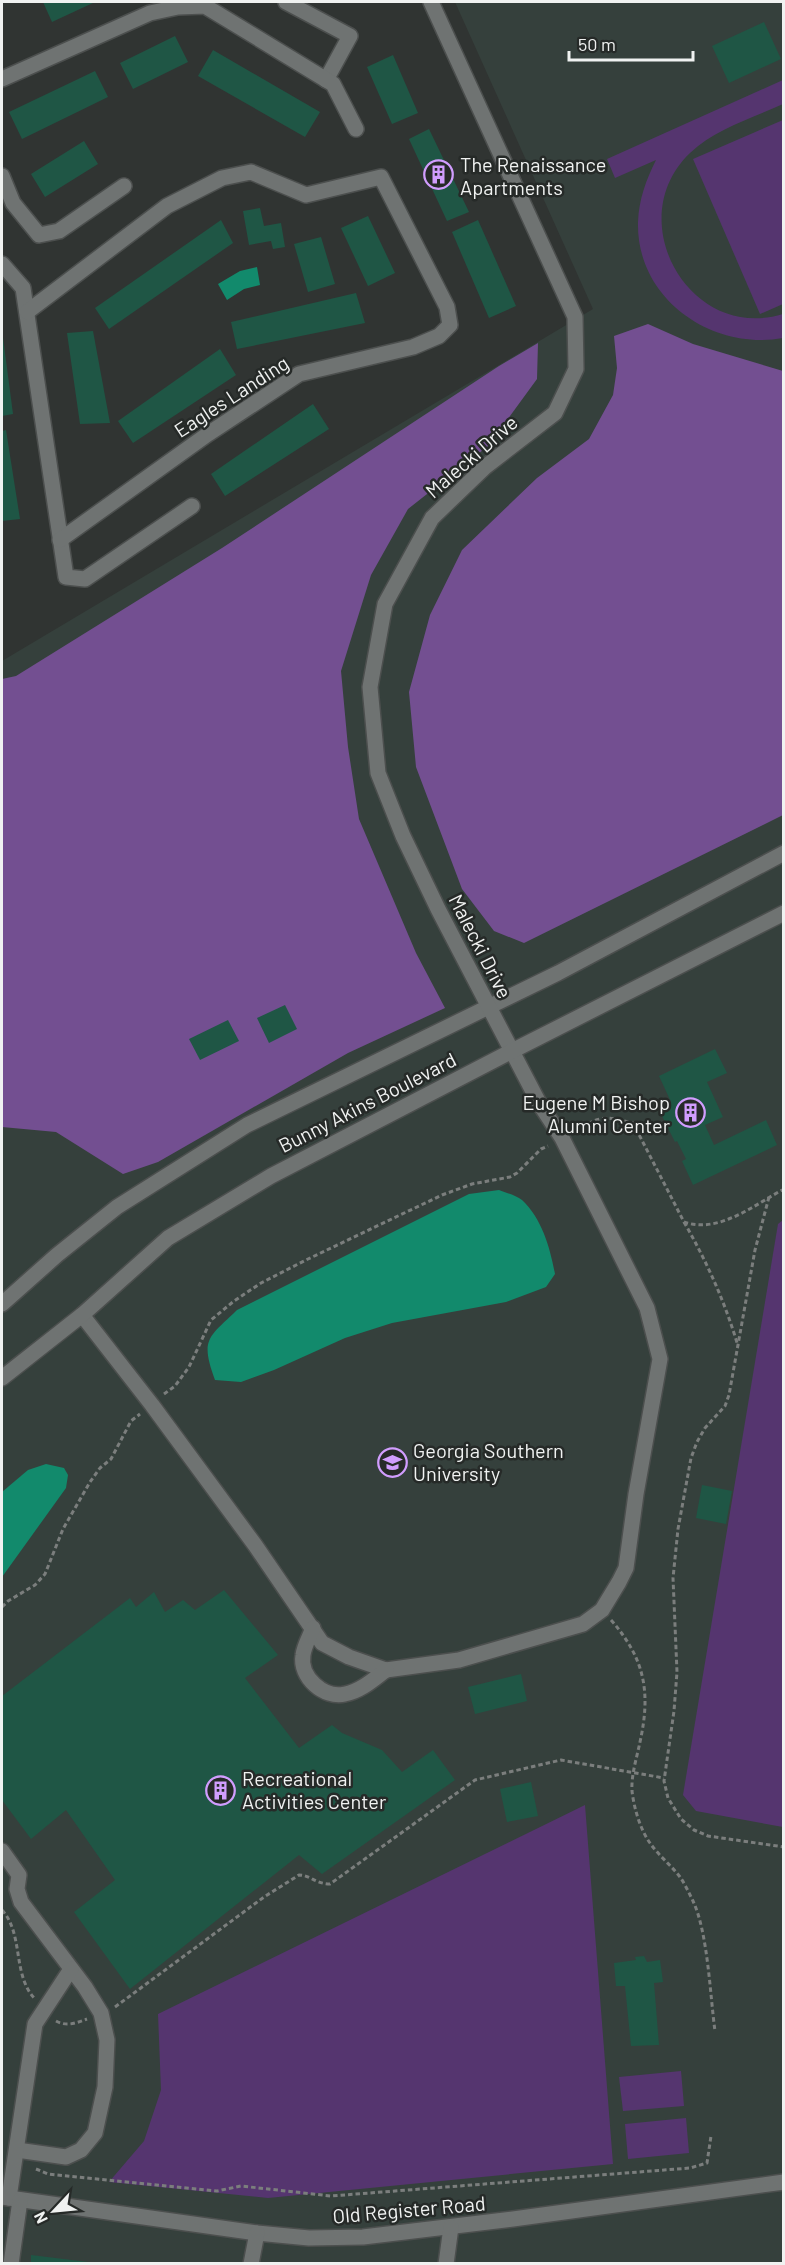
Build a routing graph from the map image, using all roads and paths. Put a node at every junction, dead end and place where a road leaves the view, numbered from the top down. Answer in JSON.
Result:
{"nodes":[{"id":1,"x":286,"y":2,"type":"edge"},
{"id":2,"x":430,"y":2,"type":"edge"},
{"id":3,"x":190,"y":4,"type":"edge"},
{"id":4,"x":2,"y":79,"type":"edge"},
{"id":5,"x":326,"y":80,"type":"junction"},
{"id":6,"x":356,"y":129,"type":"dead end"},
{"id":7,"x":2,"y":177,"type":"edge"},
{"id":8,"x":124,"y":186,"type":"dead end"},
{"id":9,"x":2,"y":264,"type":"edge"},
{"id":10,"x":27,"y":312,"type":"junction"},
{"id":11,"x":192,"y":506,"type":"dead end"},
{"id":12,"x":60,"y":540,"type":"junction"},
{"id":13,"x":783,"y":853,"type":"edge"},
{"id":14,"x":783,"y":913,"type":"edge"},
{"id":15,"x":488,"y":1006,"type":"junction"},
{"id":16,"x":512,"y":1051,"type":"junction"},
{"id":17,"x":562,"y":1138,"type":"junction"},
{"id":18,"x":783,"y":1189,"type":"edge"},
{"id":19,"x":769,"y":1197,"type":"junction"},
{"id":20,"x":684,"y":1222,"type":"junction"},
{"id":21,"x":2,"y":1304,"type":"edge"},
{"id":22,"x":82,"y":1315,"type":"junction"},
{"id":23,"x":739,"y":1348,"type":"junction"},
{"id":24,"x":2,"y":1378,"type":"edge"},
{"id":25,"x":152,"y":1405,"type":"junction"},
{"id":26,"x":2,"y":1607,"type":"edge"},
{"id":27,"x":602,"y":1610,"type":"junction"},
{"id":28,"x":313,"y":1628,"type":"junction"},
{"id":29,"x":386,"y":1670,"type":"junction"},
{"id":30,"x":634,"y":1773,"type":"junction"},
{"id":31,"x":664,"y":1778,"type":"junction"},
{"id":32,"x":783,"y":1847,"type":"edge"},
{"id":33,"x":2,"y":1851,"type":"edge"},
{"id":34,"x":2,"y":1910,"type":"edge"},
{"id":35,"x":71,"y":1969,"type":"junction"},
{"id":36,"x":44,"y":2009,"type":"junction"},
{"id":37,"x":100,"y":2013,"type":"junction"},
{"id":38,"x":715,"y":2031,"type":"dead end"},
{"id":39,"x":711,"y":2136,"type":"dead end"},
{"id":40,"x":16,"y":2152,"type":"junction"},
{"id":41,"x":783,"y":2182,"type":"edge"},
{"id":42,"x":10,"y":2199,"type":"edge"},
{"id":43,"x":451,"y":2227,"type":"junction"},
{"id":44,"x":257,"y":2233,"type":"junction"},
{"id":45,"x":11,"y":2264,"type":"edge"},
{"id":46,"x":251,"y":2264,"type":"edge"},
{"id":47,"x":446,"y":2264,"type":"edge"}],
"edges":[{"from":1,"to":5,"type":"street"},
{"from":2,"to":15,"type":"street","name":"Malecki Drive"},
{"from":3,"to":4,"type":"street"},
{"from":3,"to":5,"type":"street"},
{"from":5,"to":6,"type":"street"},
{"from":7,"to":8,"type":"street"},
{"from":9,"to":10,"type":"street"},
{"from":10,"to":12,"type":"street"},
{"from":10,"to":12,"type":"street","name":"Eagles Landing"},
{"from":11,"to":12,"type":"street"},
{"from":13,"to":15,"type":"street","name":"Bunny Akins Boulevard"},
{"from":14,"to":16,"type":"street","name":"Bunny Akins Boulevard"},
{"from":15,"to":16,"type":"street","name":"Malecki Drive"},
{"from":15,"to":21,"type":"street","name":"Bunny Akins Boulevard"},
{"from":16,"to":17,"type":"street","name":"Malecki Drive"},
{"from":16,"to":22,"type":"street","name":"Bunny Akins Boulevard"},
{"from":17,"to":20,"type":"path"},
{"from":17,"to":25,"type":"path"},
{"from":17,"to":27,"type":"street","name":"Malecki Drive"},
{"from":18,"to":19,"type":"path"},
{"from":19,"to":20,"type":"path"},
{"from":19,"to":23,"type":"path"},
{"from":20,"to":23,"type":"path"},
{"from":22,"to":24,"type":"street","name":"Bunny Akins Boulevard"},
{"from":22,"to":25,"type":"street"},
{"from":23,"to":31,"type":"path"},
{"from":25,"to":26,"type":"path"},
{"from":25,"to":28,"type":"street"},
{"from":27,"to":29,"type":"street"},
{"from":27,"to":30,"type":"path"},
{"from":28,"to":29,"type":"street"},
{"from":28,"to":29,"type":"street"},
{"from":30,"to":31,"type":"path"},
{"from":30,"to":37,"type":"path"},
{"from":30,"to":38,"type":"path"},
{"from":31,"to":32,"type":"path"},
{"from":33,"to":35,"type":"street"},
{"from":34,"to":36,"type":"path"},
{"from":35,"to":36,"type":"street"},
{"from":35,"to":37,"type":"street"},
{"from":36,"to":37,"type":"path"},
{"from":36,"to":40,"type":"street"},
{"from":37,"to":40,"type":"street"},
{"from":39,"to":40,"type":"path"},
{"from":40,"to":42,"type":"street"},
{"from":41,"to":43,"type":"street","name":"Old Register Road"},
{"from":42,"to":44,"type":"street","name":"Old Register Road"},
{"from":42,"to":45,"type":"street"},
{"from":43,"to":44,"type":"street","name":"Old Register Road"},
{"from":43,"to":47,"type":"street"},
{"from":44,"to":46,"type":"street"}]}
